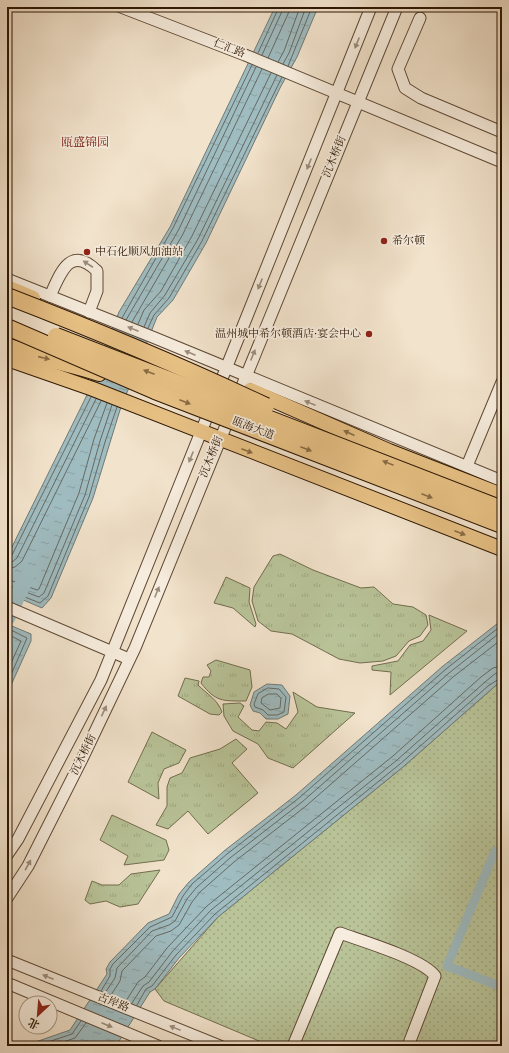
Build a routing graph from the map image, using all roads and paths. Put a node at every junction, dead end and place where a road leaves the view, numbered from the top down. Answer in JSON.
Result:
{"nodes":[{"id":1,"x":121,"y":7,"type":"edge"},
{"id":2,"x":372,"y":7,"type":"edge"},
{"id":3,"x":397,"y":7,"type":"edge"},
{"id":4,"x":420,"y":18,"type":"dead end"},
{"id":5,"x":337,"y":94,"type":"junction"},
{"id":6,"x":358,"y":102,"type":"junction"},
{"id":7,"x":502,"y":132,"type":"edge"},
{"id":8,"x":502,"y":162,"type":"edge"},
{"id":9,"x":7,"y":279,"type":"edge"},
{"id":10,"x":7,"y":287,"type":"edge"},
{"id":11,"x":7,"y":296,"type":"edge"},
{"id":12,"x":50,"y":296,"type":"junction"},
{"id":13,"x":89,"y":312,"type":"junction"},
{"id":14,"x":7,"y":317,"type":"edge"},
{"id":15,"x":7,"y":327,"type":"edge"},
{"id":16,"x":155,"y":344,"type":"junction"},
{"id":17,"x":7,"y":346,"type":"edge"},
{"id":18,"x":7,"y":359,"type":"edge"},
{"id":19,"x":225,"y":373,"type":"junction"},
{"id":20,"x":243,"y":381,"type":"junction"},
{"id":21,"x":502,"y":382,"type":"edge"},
{"id":22,"x":155,"y":391,"type":"junction"},
{"id":23,"x":201,"y":433,"type":"junction"},
{"id":24,"x":219,"y":440,"type":"junction"},
{"id":25,"x":389,"y":451,"type":"junction"},
{"id":26,"x":428,"y":451,"type":"junction"},
{"id":27,"x":368,"y":456,"type":"junction"},
{"id":28,"x":467,"y":466,"type":"junction"},
{"id":29,"x":502,"y":481,"type":"edge"},
{"id":30,"x":502,"y":495,"type":"edge"},
{"id":31,"x":502,"y":508,"type":"edge"},
{"id":32,"x":502,"y":525,"type":"edge"},
{"id":33,"x":502,"y":549,"type":"edge"},
{"id":34,"x":7,"y":607,"type":"edge"},
{"id":35,"x":112,"y":653,"type":"junction"},
{"id":36,"x":128,"y":659,"type":"junction"},
{"id":37,"x":7,"y":855,"type":"edge"},
{"id":38,"x":7,"y":898,"type":"edge"},
{"id":39,"x":7,"y":960,"type":"edge"},
{"id":40,"x":7,"y":983,"type":"edge"},
{"id":41,"x":158,"y":1046,"type":"edge"},
{"id":42,"x":220,"y":1046,"type":"edge"},
{"id":43,"x":293,"y":1046,"type":"edge"},
{"id":44,"x":408,"y":1046,"type":"edge"}],
"edges":[{"from":1,"to":5,"type":"street","name":"仁汇路"},
{"from":2,"to":5,"type":"street","name":"沉木桥街","one_way":true},
{"from":3,"to":6,"type":"street","name":"沉木桥街"},
{"from":4,"to":7,"type":"street"},
{"from":5,"to":6,"type":"street","name":"仁汇路"},
{"from":5,"to":19,"type":"street","name":"沉木桥街","one_way":true},
{"from":6,"to":8,"type":"street","name":"仁汇路"},
{"from":20,"to":6,"type":"street","name":"沉木桥街","one_way":true},
{"from":9,"to":12,"type":"street"},
{"from":10,"to":16,"type":"main road"},
{"from":11,"to":27,"type":"highway","bridge":true},
{"from":12,"to":13,"type":"street"},
{"from":13,"to":12,"type":"street","one_way":true},
{"from":16,"to":13,"type":"street","one_way":true},
{"from":27,"to":14,"type":"highway","name":"瓯海大道","one_way":true,"bridge":true},
{"from":15,"to":22,"type":"highway","name":"瓯海大道","bridge":true},
{"from":19,"to":16,"type":"main road","one_way":true},
{"from":17,"to":22,"type":"highway","one_way":true,"bridge":true},
{"from":18,"to":23,"type":"main road","name":"瓯海大道"},
{"from":19,"to":20,"type":"main road"},
{"from":19,"to":23,"type":"street","name":"沉木桥街"},
{"from":20,"to":24,"type":"street","name":"沉木桥街"},
{"from":25,"to":20,"type":"main road","one_way":true},
{"from":26,"to":20,"type":"street","one_way":true},
{"from":21,"to":28,"type":"street"},
{"from":22,"to":32,"type":"highway","name":"瓯海大道","one_way":true,"bridge":true},
{"from":23,"to":24,"type":"main road","name":"瓯海大道"},
{"from":23,"to":35,"type":"street","name":"沉木桥街","one_way":true},
{"from":24,"to":33,"type":"main road","name":"瓯海大道","one_way":true},
{"from":36,"to":24,"type":"street","name":"沉木桥街","one_way":true},
{"from":25,"to":26,"type":"street"},
{"from":25,"to":30,"type":"main road"},
{"from":26,"to":28,"type":"street"},
{"from":31,"to":27,"type":"highway","name":"瓯海大道","one_way":true,"bridge":true},
{"from":28,"to":29,"type":"street"},
{"from":34,"to":35,"type":"street"},
{"from":35,"to":36,"type":"street"},
{"from":35,"to":37,"type":"street","name":"沉木桥街"},
{"from":38,"to":36,"type":"street","name":"沉木桥街","one_way":true},
{"from":42,"to":39,"type":"street","name":"古岸路","one_way":true},
{"from":40,"to":41,"type":"street","name":"古岸路","one_way":true},
{"from":43,"to":44,"type":"street"}]}
